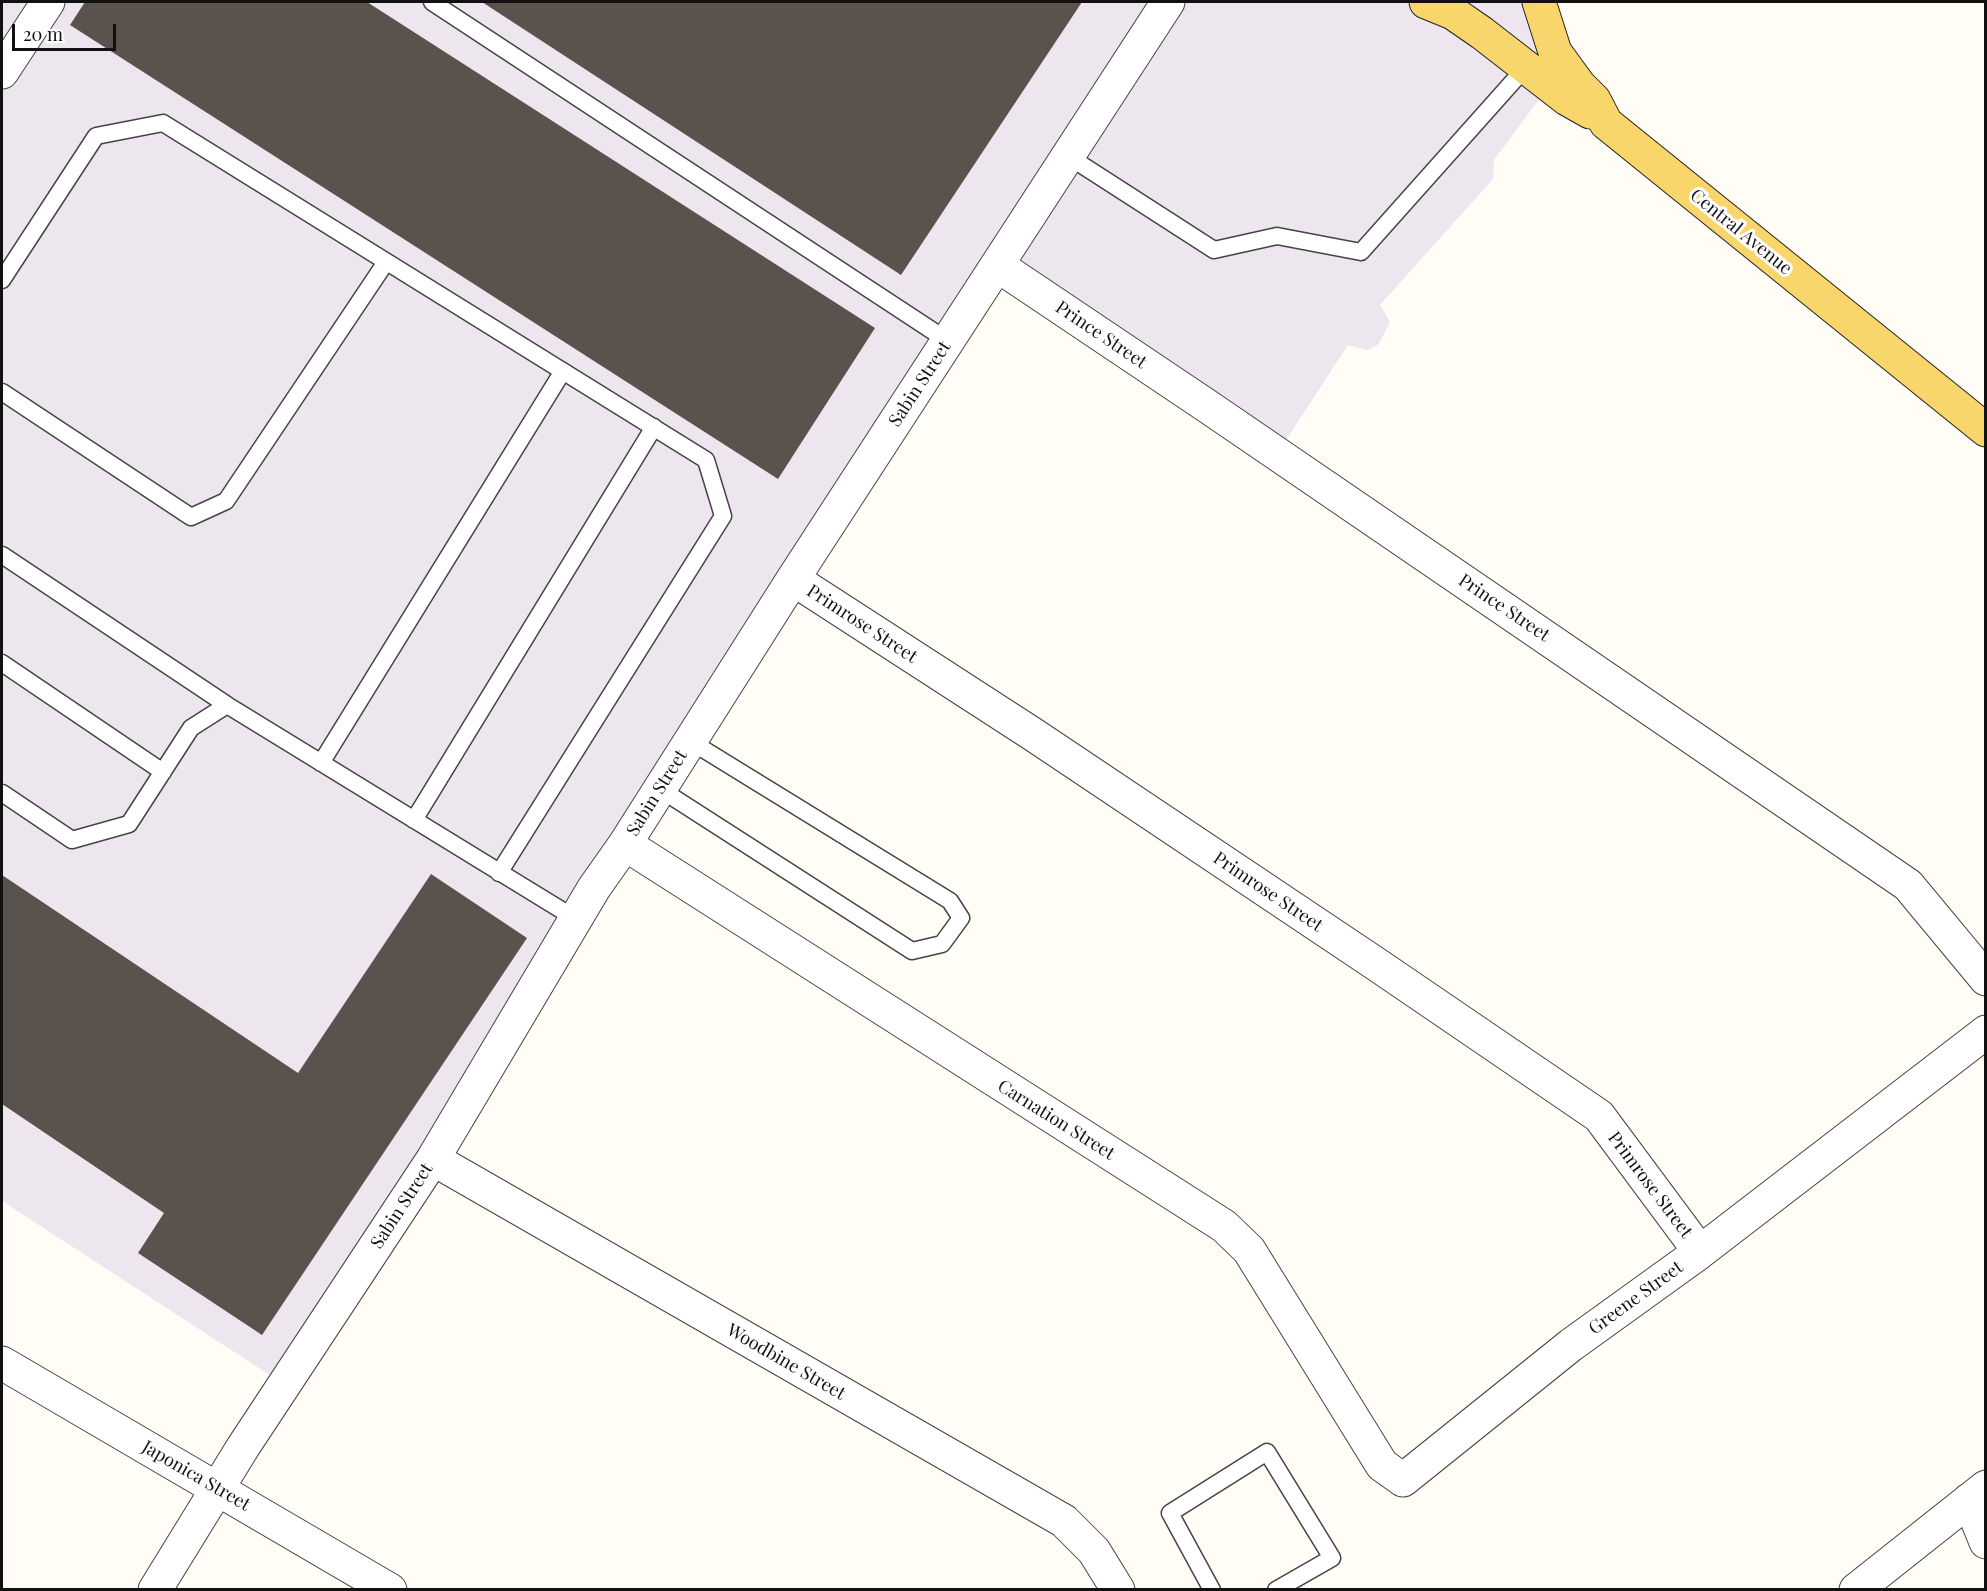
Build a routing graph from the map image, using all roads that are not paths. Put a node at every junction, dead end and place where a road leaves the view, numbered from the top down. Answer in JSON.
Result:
{"nodes":[{"id":1,"x":48,"y":2,"type":"edge"},
{"id":2,"x":432,"y":2,"type":"edge"},
{"id":3,"x":1168,"y":2,"type":"edge"},
{"id":4,"x":1426,"y":2,"type":"edge"},
{"id":5,"x":1539,"y":2,"type":"edge"},
{"id":6,"x":1526,"y":67,"type":"junction"},
{"id":7,"x":2,"y":72,"type":"edge"},
{"id":8,"x":1606,"y":123,"type":"junction"},
{"id":9,"x":1068,"y":156,"type":"junction"},
{"id":10,"x":386,"y":262,"type":"junction"},
{"id":11,"x":997,"y":265,"type":"junction"},
{"id":12,"x":2,"y":280,"type":"edge"},
{"id":13,"x":948,"y":341,"type":"junction"},
{"id":14,"x":563,"y":371,"type":"junction"},
{"id":15,"x":2,"y":392,"type":"edge"},
{"id":16,"x":654,"y":428,"type":"junction"},
{"id":17,"x":1986,"y":430,"type":"edge"},
{"id":18,"x":2,"y":555,"type":"edge"},
{"id":19,"x":793,"y":579,"type":"junction"},
{"id":20,"x":2,"y":663,"type":"edge"},
{"id":21,"x":226,"y":705,"type":"junction"},
{"id":22,"x":690,"y":741,"type":"junction"},
{"id":23,"x":321,"y":763,"type":"junction"},
{"id":24,"x":163,"y":772,"type":"junction"},
{"id":25,"x":660,"y":789,"type":"junction"},
{"id":26,"x":2,"y":793,"type":"edge"},
{"id":27,"x":414,"y":820,"type":"junction"},
{"id":28,"x":625,"y":844,"type":"junction"},
{"id":29,"x":499,"y":873,"type":"junction"},
{"id":30,"x":576,"y":919,"type":"junction"},
{"id":31,"x":1986,"y":979,"type":"edge"},
{"id":32,"x":1986,"y":1032,"type":"edge"},
{"id":33,"x":433,"y":1159,"type":"junction"},
{"id":34,"x":1700,"y":1252,"type":"junction"},
{"id":35,"x":2,"y":1363,"type":"edge"},
{"id":36,"x":1403,"y":1480,"type":"joint"},
{"id":37,"x":218,"y":1489,"type":"junction"},
{"id":38,"x":1977,"y":1494,"type":"edge"},
{"id":39,"x":1986,"y":1542,"type":"edge"},
{"id":40,"x":155,"y":1590,"type":"edge"},
{"id":41,"x":390,"y":1590,"type":"edge"},
{"id":42,"x":1118,"y":1590,"type":"edge"},
{"id":43,"x":1212,"y":1590,"type":"edge"},
{"id":44,"x":1276,"y":1590,"type":"edge"},
{"id":45,"x":1856,"y":1590,"type":"edge"}],
"edges":[{"from":1,"to":7,"type":"street"},
{"from":2,"to":13,"type":"lane"},
{"from":3,"to":9,"type":"street","name":"Sabin Street"},
{"from":4,"to":6,"type":"main road"},
{"from":5,"to":8,"type":"main road","name":"Central Avenue"},
{"from":6,"to":8,"type":"main road"},
{"from":6,"to":9,"type":"lane"},
{"from":8,"to":17,"type":"main road","name":"Central Avenue"},
{"from":9,"to":11,"type":"street","name":"Sabin Street"},
{"from":10,"to":12,"type":"lane"},
{"from":10,"to":14,"type":"lane"},
{"from":10,"to":15,"type":"lane"},
{"from":11,"to":13,"type":"street","name":"Sabin Street"},
{"from":11,"to":31,"type":"street","name":"Prince Street"},
{"from":13,"to":19,"type":"street","name":"Sabin Street"},
{"from":14,"to":16,"type":"lane"},
{"from":14,"to":23,"type":"lane"},
{"from":16,"to":27,"type":"lane"},
{"from":16,"to":29,"type":"lane"},
{"from":18,"to":21,"type":"lane"},
{"from":19,"to":22,"type":"street","name":"Sabin Street"},
{"from":19,"to":34,"type":"street","name":"Primrose Street"},
{"from":20,"to":24,"type":"lane"},
{"from":21,"to":23,"type":"lane"},
{"from":21,"to":24,"type":"lane"},
{"from":22,"to":25,"type":"street","name":"Sabin Street"},
{"from":22,"to":25,"type":"lane"},
{"from":23,"to":27,"type":"lane"},
{"from":24,"to":26,"type":"lane"},
{"from":25,"to":28,"type":"street","name":"Sabin Street"},
{"from":27,"to":29,"type":"lane"},
{"from":28,"to":30,"type":"street","name":"Sabin Street"},
{"from":28,"to":36,"type":"street","name":"Carnation Street"},
{"from":29,"to":30,"type":"lane"},
{"from":30,"to":33,"type":"street","name":"Sabin Street"},
{"from":32,"to":34,"type":"street","name":"Greene Street"},
{"from":33,"to":37,"type":"street","name":"Sabin Street"},
{"from":33,"to":42,"type":"street","name":"Woodbine Street"},
{"from":34,"to":36,"type":"street","name":"Greene Street"},
{"from":35,"to":37,"type":"street","name":"Japonica Street"},
{"from":37,"to":40,"type":"street","name":"Sabin Street"},
{"from":37,"to":41,"type":"street","name":"Japonica Street"},
{"from":38,"to":39,"type":"street"},
{"from":38,"to":45,"type":"street"},
{"from":43,"to":44,"type":"lane"}]}
